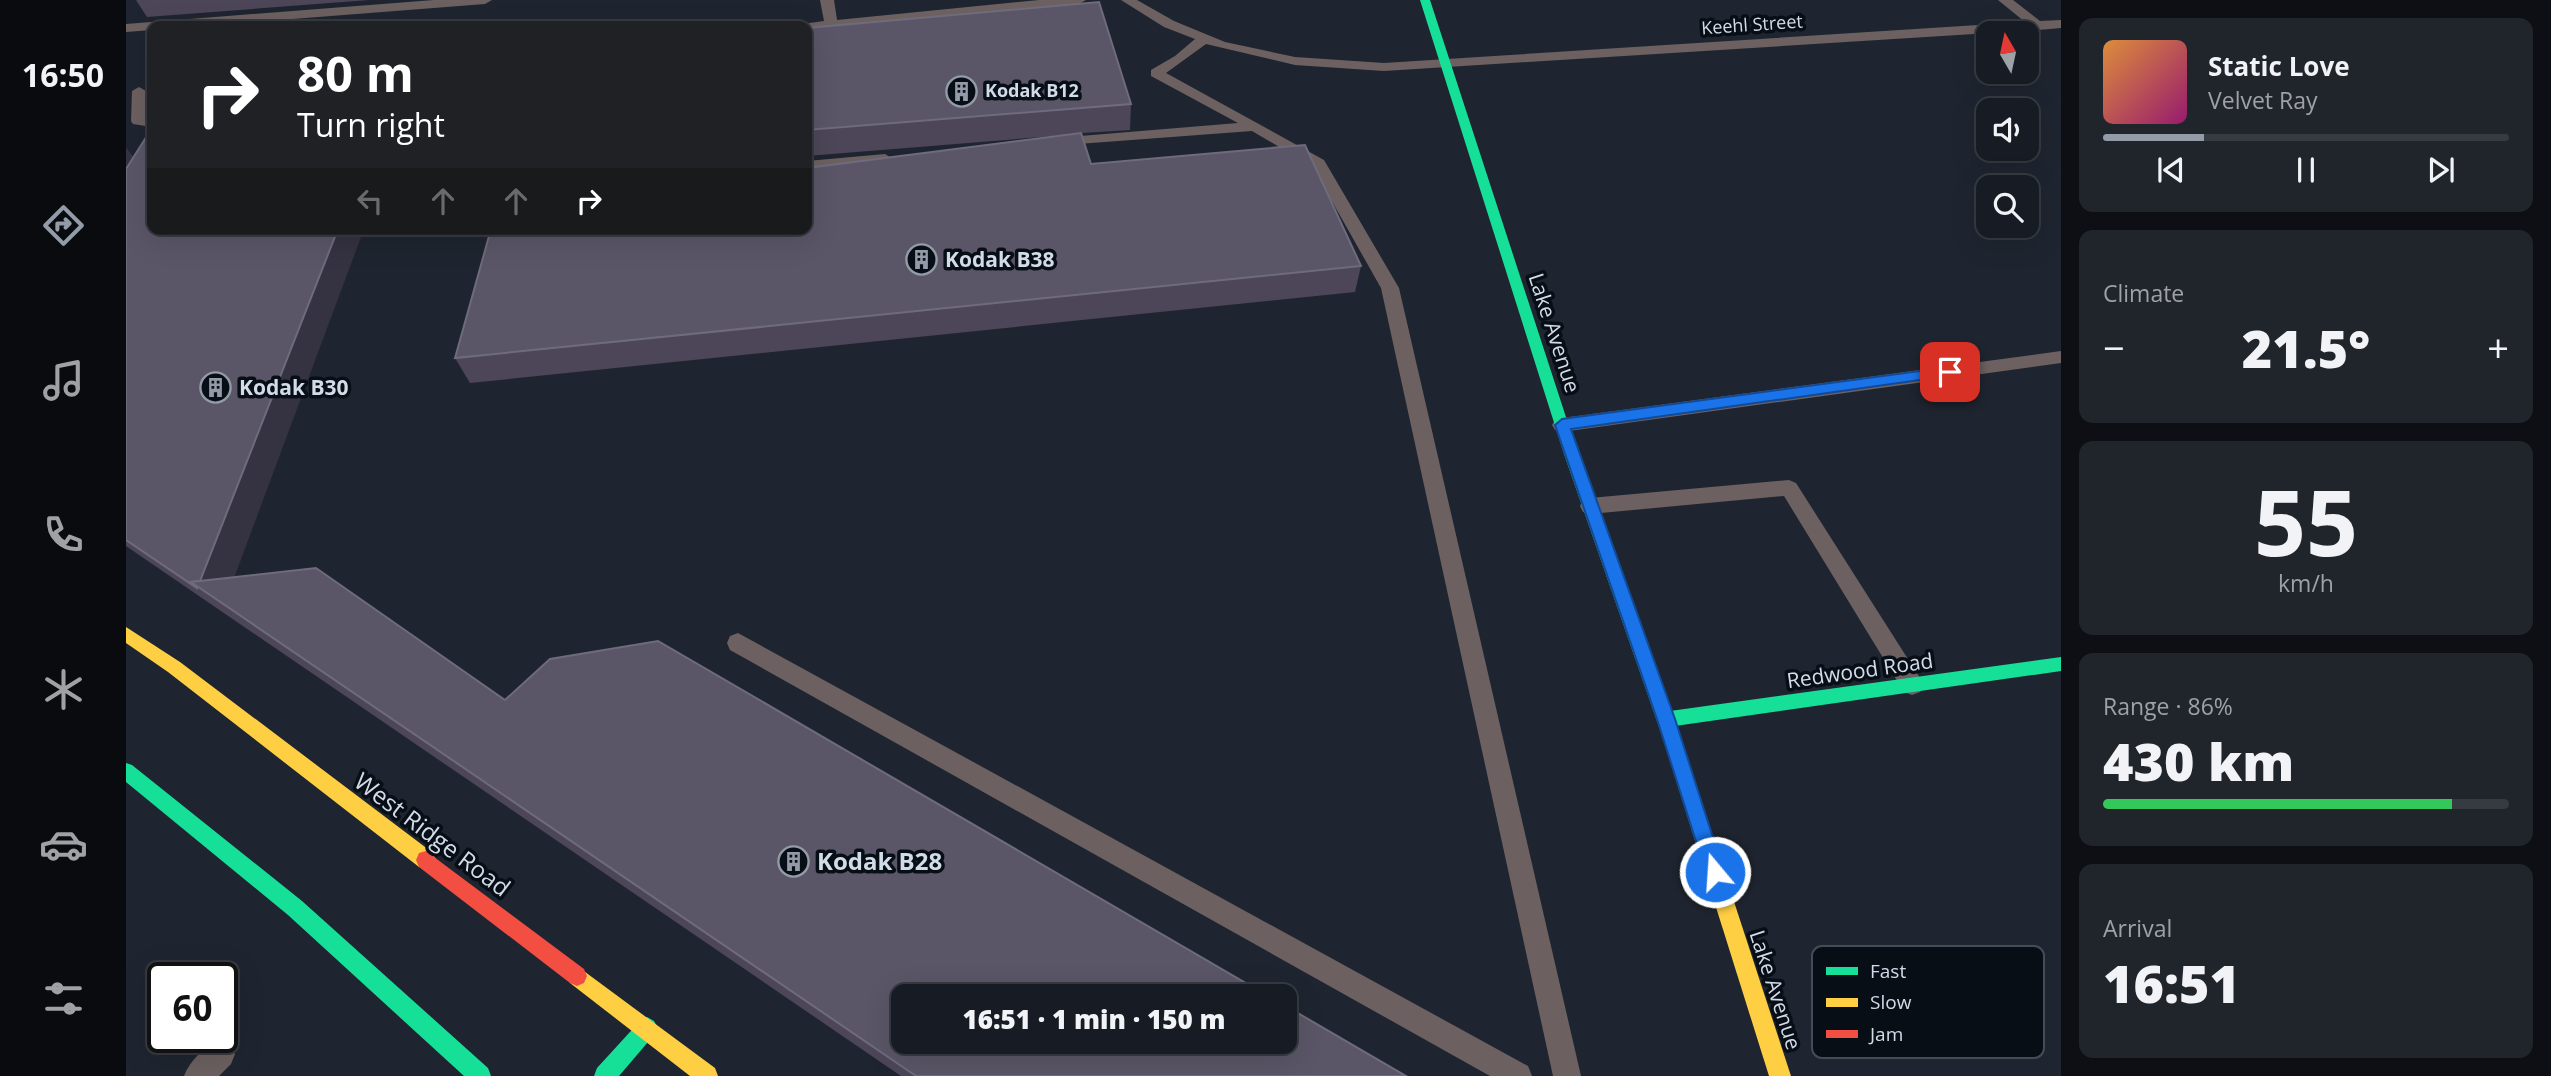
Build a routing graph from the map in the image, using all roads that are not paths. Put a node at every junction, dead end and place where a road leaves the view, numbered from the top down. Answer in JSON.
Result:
{"nodes":[{"id":1,"x":485,"y":0,"type":"edge"},
{"id":2,"x":827,"y":0,"type":"edge"},
{"id":3,"x":1079,"y":0,"type":"edge"},
{"id":4,"x":1128,"y":0,"type":"edge"},
{"id":5,"x":1425,"y":0,"type":"edge"},
{"id":6,"x":2005,"y":0,"type":"edge"},
{"id":7,"x":216,"y":21,"type":"edge"},
{"id":8,"x":2032,"y":21,"type":"edge"},
{"id":9,"x":831,"y":23,"type":"junction"},
{"id":10,"x":2061,"y":24,"type":"edge"},
{"id":11,"x":147,"y":26,"type":"edge"},
{"id":12,"x":812,"y":26,"type":"edge"},
{"id":13,"x":2039,"y":26,"type":"edge"},
{"id":14,"x":126,"y":28,"type":"edge"},
{"id":15,"x":1976,"y":30,"type":"edge"},
{"id":16,"x":1205,"y":38,"type":"junction"},
{"id":17,"x":1446,"y":64,"type":"junction"},
{"id":18,"x":139,"y":88,"type":"edge"},
{"id":19,"x":147,"y":122,"type":"edge"},
{"id":20,"x":1255,"y":126,"type":"junction"},
{"id":21,"x":1038,"y":145,"type":"edge"},
{"id":22,"x":902,"y":157,"type":"edge"},
{"id":23,"x":812,"y":166,"type":"edge"},
{"id":24,"x":2061,"y":357,"type":"edge"},
{"id":25,"x":1562,"y":425,"type":"junction"},
{"id":26,"x":1590,"y":506,"type":"junction"},
{"id":27,"x":126,"y":634,"type":"edge"},
{"id":28,"x":738,"y":643,"type":"dead end"},
{"id":29,"x":2061,"y":664,"type":"edge"},
{"id":30,"x":1912,"y":685,"type":"junction"},
{"id":31,"x":1666,"y":719,"type":"junction"},
{"id":32,"x":126,"y":771,"type":"edge"},
{"id":33,"x":647,"y":1028,"type":"junction"},
{"id":34,"x":221,"y":1054,"type":"dead end"},
{"id":35,"x":198,"y":1076,"type":"edge"},
{"id":36,"x":480,"y":1076,"type":"edge"},
{"id":37,"x":605,"y":1076,"type":"edge"},
{"id":38,"x":707,"y":1076,"type":"edge"},
{"id":39,"x":1518,"y":1076,"type":"edge"},
{"id":40,"x":1567,"y":1076,"type":"edge"},
{"id":41,"x":1780,"y":1076,"type":"edge"}],
"edges":[{"from":1,"to":7,"type":"lane"},
{"from":2,"to":9,"type":"lane"},
{"from":3,"to":9,"type":"lane"},
{"from":4,"to":16,"type":"lane","name":"Keehl Street"},
{"from":5,"to":17,"type":"main road","name":"Lake Avenue"},
{"from":6,"to":8,"type":"lane"},
{"from":9,"to":12,"type":"lane"},
{"from":10,"to":13,"type":"lane","name":"Keehl Street"},
{"from":11,"to":14,"type":"lane"},
{"from":15,"to":17,"type":"lane","name":"Keehl Street"},
{"from":16,"to":17,"type":"lane","name":"Keehl Street"},
{"from":16,"to":20,"type":"lane"},
{"from":17,"to":25,"type":"main road","name":"Lake Avenue"},
{"from":18,"to":19,"type":"lane"},
{"from":20,"to":21,"type":"lane"},
{"from":20,"to":40,"type":"lane"},
{"from":22,"to":23,"type":"lane"},
{"from":24,"to":25,"type":"lane"},
{"from":25,"to":26,"type":"main road","name":"Lake Avenue"},
{"from":26,"to":30,"type":"lane"},
{"from":26,"to":31,"type":"main road","name":"Lake Avenue"},
{"from":27,"to":33,"type":"main road","name":"West Ridge Road"},
{"from":28,"to":39,"type":"lane"},
{"from":29,"to":30,"type":"main road","name":"Redwood Road"},
{"from":30,"to":31,"type":"main road","name":"Redwood Road"},
{"from":31,"to":41,"type":"main road","name":"Lake Avenue"},
{"from":32,"to":36,"type":"main road"},
{"from":33,"to":37,"type":"main road"},
{"from":33,"to":38,"type":"main road","name":"West Ridge Road"},
{"from":34,"to":35,"type":"lane"}]}
